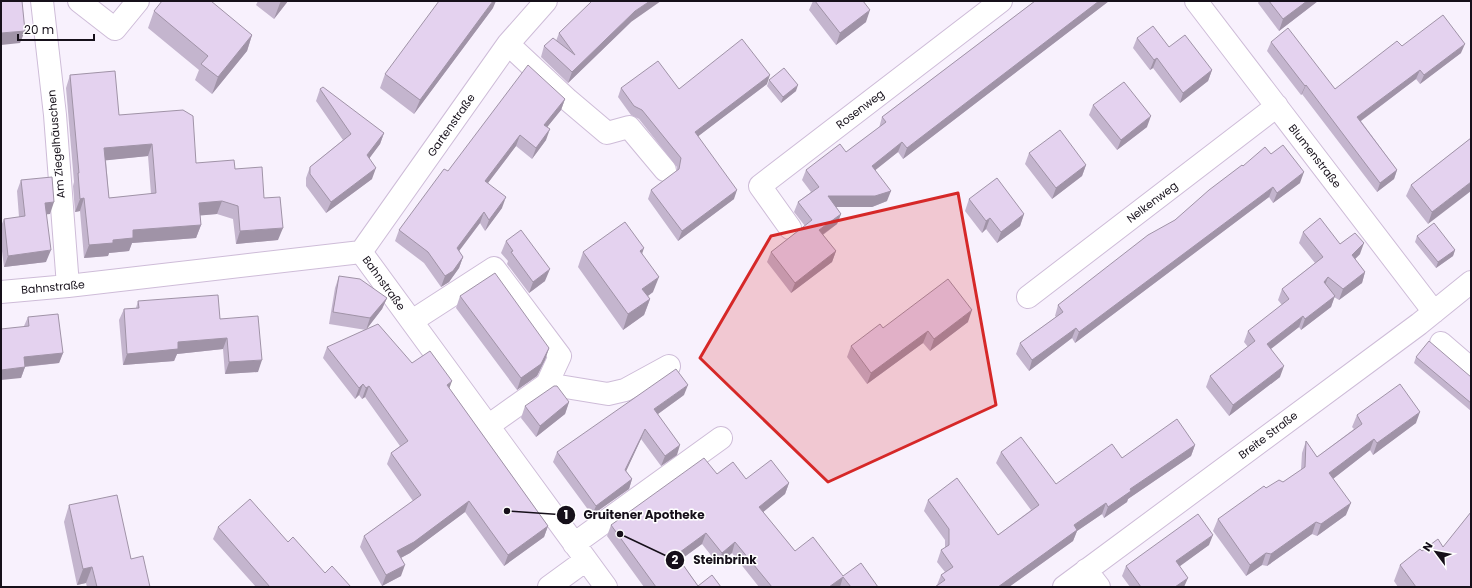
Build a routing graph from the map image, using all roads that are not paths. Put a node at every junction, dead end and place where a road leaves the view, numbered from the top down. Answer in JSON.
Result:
{"nodes":[{"id":1,"x":42,"y":1,"type":"edge"},
{"id":2,"x":79,"y":1,"type":"edge"},
{"id":3,"x":138,"y":1,"type":"edge"},
{"id":4,"x":546,"y":1,"type":"edge"},
{"id":5,"x":1001,"y":1,"type":"edge"},
{"id":6,"x":1196,"y":1,"type":"edge"},
{"id":7,"x":508,"y":44,"type":"junction"},
{"id":8,"x":1277,"y":106,"type":"junction"},
{"id":9,"x":665,"y":170,"type":"dead end"},
{"id":10,"x":790,"y":228,"type":"dead end"},
{"id":11,"x":361,"y":252,"type":"junction"},
{"id":12,"x":1471,"y":282,"type":"edge"},
{"id":13,"x":68,"y":286,"type":"junction"},
{"id":14,"x":1,"y":292,"type":"edge"},
{"id":15,"x":1028,"y":297,"type":"dead end"},
{"id":16,"x":1434,"y":312,"type":"junction"},
{"id":17,"x":412,"y":321,"type":"junction"},
{"id":18,"x":1441,"y":343,"type":"dead end"},
{"id":19,"x":669,"y":366,"type":"dead end"},
{"id":20,"x":1471,"y":369,"type":"edge"},
{"id":21,"x":547,"y":384,"type":"junction"},
{"id":22,"x":488,"y":426,"type":"junction"},
{"id":23,"x":721,"y":438,"type":"dead end"},
{"id":24,"x":580,"y":552,"type":"junction"},
{"id":25,"x":1093,"y":578,"type":"edge"},
{"id":26,"x":549,"y":587,"type":"edge"},
{"id":27,"x":606,"y":587,"type":"edge"},
{"id":28,"x":1064,"y":587,"type":"edge"}],
"edges":[{"from":1,"to":13,"type":"street","name":"Am Ziegelhäuschen"},
{"from":2,"to":3,"type":"street"},
{"from":4,"to":7,"type":"street","name":"Gartenstraße"},
{"from":5,"to":10,"type":"street","name":"Rosenweg"},
{"from":6,"to":8,"type":"street","name":"Blumenstraße"},
{"from":7,"to":9,"type":"street"},
{"from":7,"to":11,"type":"street","name":"Gartenstraße"},
{"from":8,"to":15,"type":"street","name":"Nelkenweg"},
{"from":8,"to":16,"type":"street","name":"Blumenstraße"},
{"from":11,"to":13,"type":"street","name":"Bahnstraße"},
{"from":11,"to":17,"type":"street","name":"Bahnstraße"},
{"from":12,"to":16,"type":"street","name":"Breite Straße"},
{"from":13,"to":14,"type":"street","name":"Bahnstraße"},
{"from":16,"to":25,"type":"street","name":"Breite Straße"},
{"from":17,"to":21,"type":"street"},
{"from":17,"to":22,"type":"street","name":"Bahnstraße"},
{"from":18,"to":20,"type":"street"},
{"from":19,"to":21,"type":"street"},
{"from":21,"to":22,"type":"street"},
{"from":22,"to":24,"type":"street","name":"Bahnstraße"},
{"from":23,"to":24,"type":"street"},
{"from":24,"to":26,"type":"street"},
{"from":24,"to":27,"type":"street","name":"Bahnstraße"},
{"from":25,"to":28,"type":"street","name":"Breite Straße"}]}
